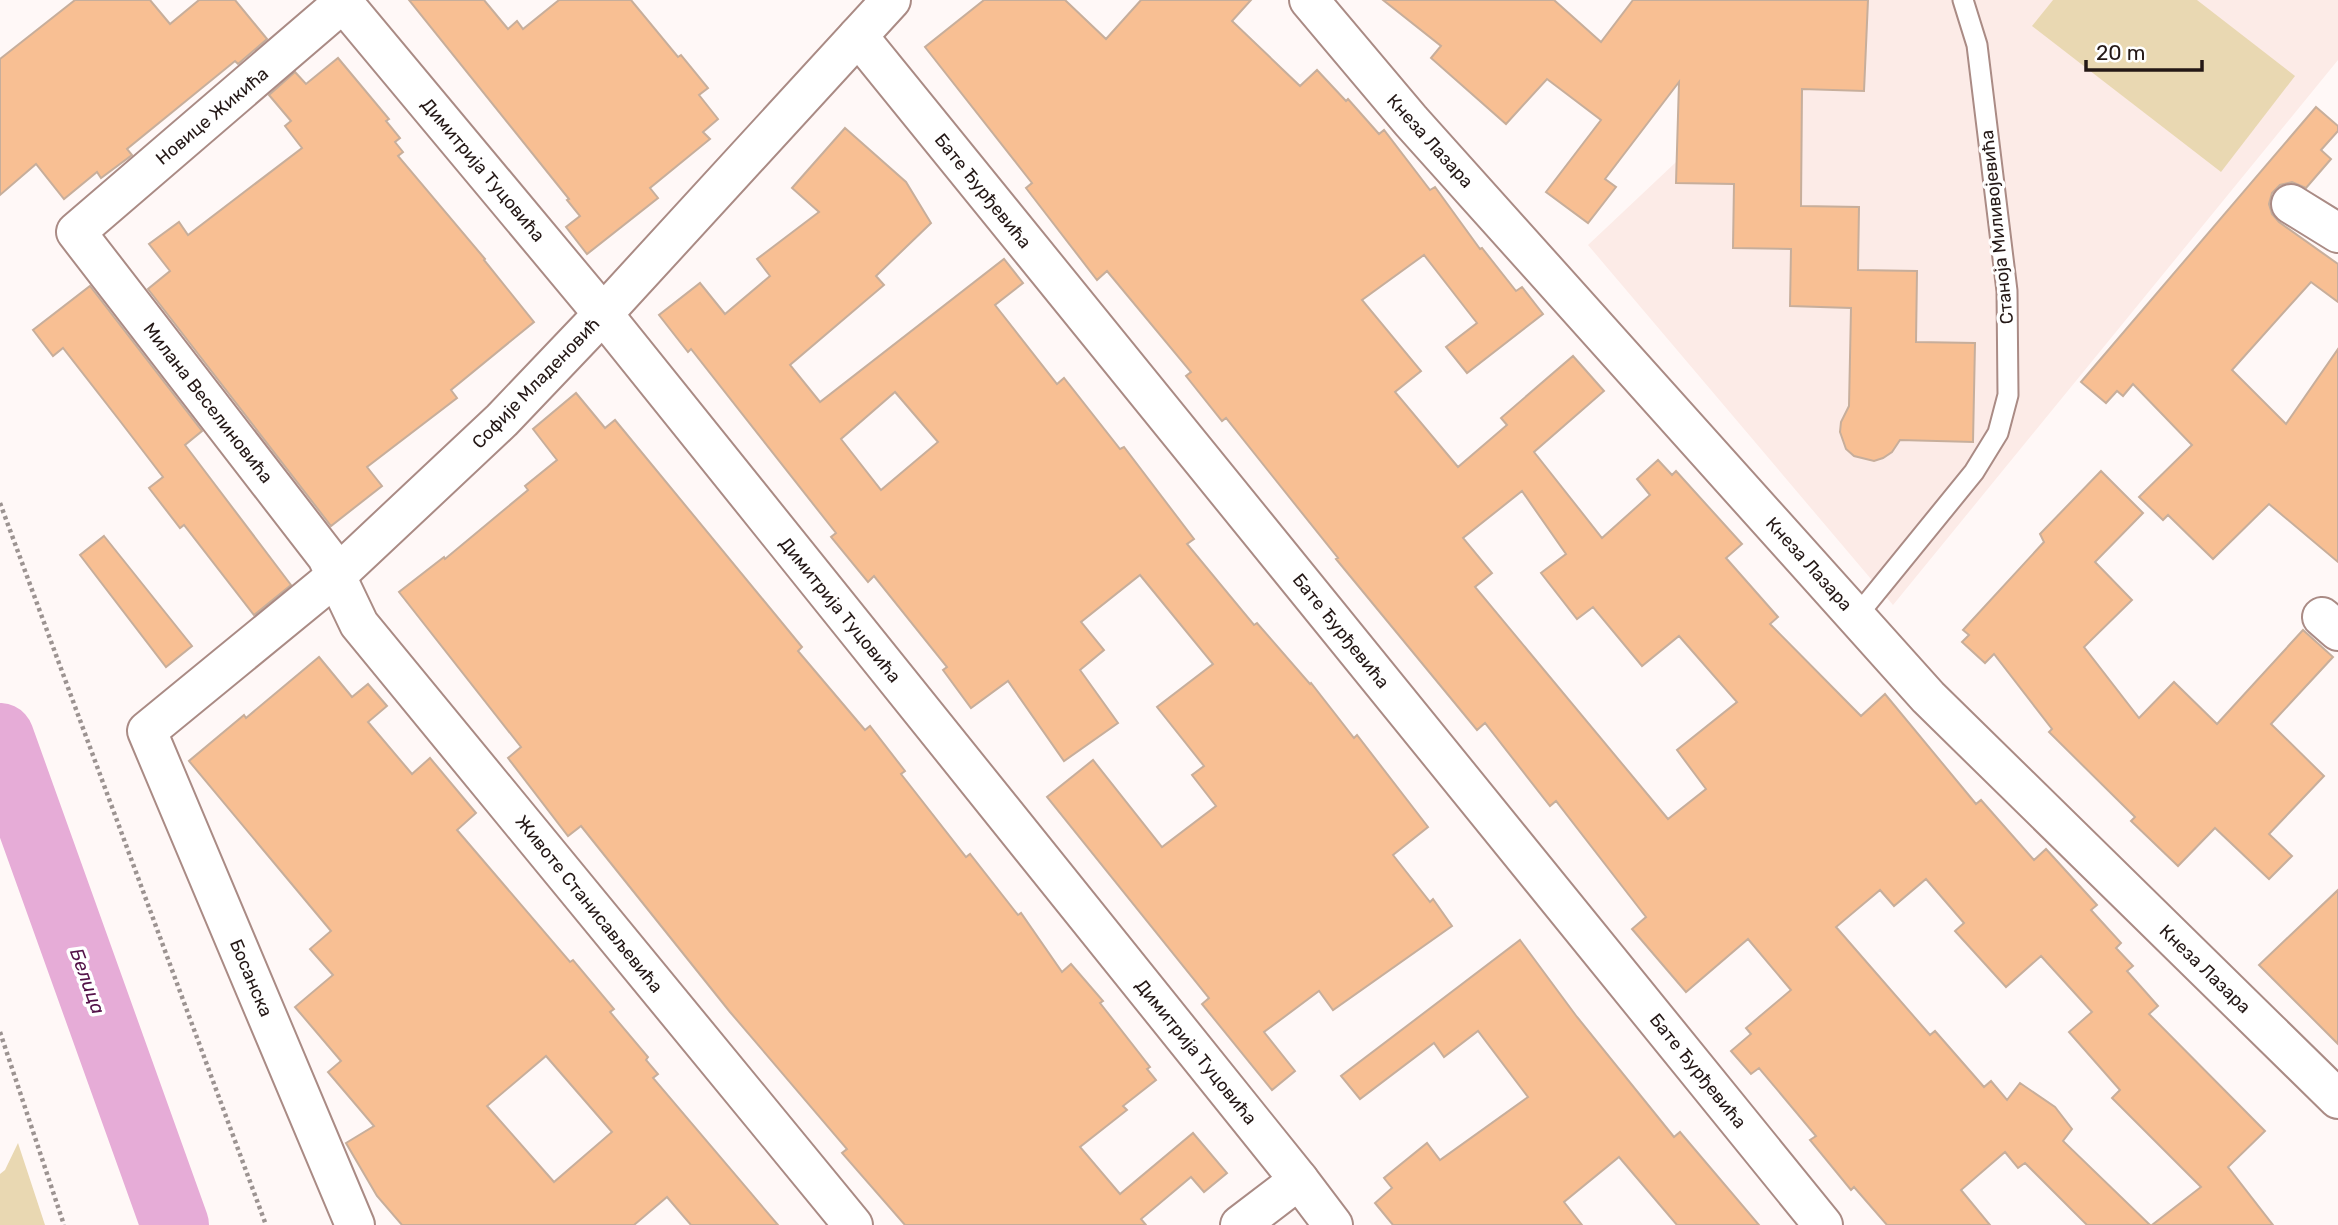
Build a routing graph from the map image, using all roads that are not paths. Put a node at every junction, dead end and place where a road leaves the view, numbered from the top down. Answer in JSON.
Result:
{"nodes":[{"id":1,"x":891,"y":0,"type":"edge"},
{"id":2,"x":1309,"y":0,"type":"edge"},
{"id":3,"x":1963,"y":0,"type":"edge"},
{"id":4,"x":344,"y":1,"type":"edge"},
{"id":5,"x":858,"y":36,"type":"junction"},
{"id":6,"x":2291,"y":204,"type":"dead end"},
{"id":7,"x":76,"y":232,"type":"joint"},
{"id":8,"x":2338,"y":233,"type":"edge"},
{"id":9,"x":603,"y":314,"type":"junction"},
{"id":10,"x":336,"y":576,"type":"junction"},
{"id":11,"x":1856,"y":617,"type":"junction"},
{"id":12,"x":147,"y":731,"type":"joint"},
{"id":13,"x":2338,"y":1099,"type":"edge"},
{"id":14,"x":1299,"y":1180,"type":"junction"},
{"id":15,"x":355,"y":1225,"type":"edge"},
{"id":16,"x":853,"y":1225,"type":"edge"},
{"id":17,"x":1240,"y":1225,"type":"edge"},
{"id":18,"x":1333,"y":1225,"type":"edge"},
{"id":19,"x":1823,"y":1225,"type":"edge"}],
"edges":[{"from":1,"to":5,"type":"street","name":"Софије Младеновић"},
{"from":2,"to":11,"type":"street","name":"Кнеза Лазара"},
{"from":3,"to":11,"type":"lane","name":"Станоја Миливојевића"},
{"from":4,"to":7,"type":"street","name":"Новице Жикића"},
{"from":4,"to":9,"type":"street","name":"Димитрија Туцовића"},
{"from":5,"to":9,"type":"street","name":"Софије Младеновић"},
{"from":5,"to":19,"type":"street","name":"Бате Ђурђевића"},
{"from":6,"to":8,"type":"street"},
{"from":7,"to":10,"type":"street","name":"Милана Веселиновића"},
{"from":9,"to":10,"type":"street","name":"Софије Младеновић"},
{"from":9,"to":14,"type":"street","name":"Димитрија Туцовића"},
{"from":10,"to":12,"type":"street","name":"Софије Младеновић"},
{"from":10,"to":16,"type":"street","name":"Животе Станисављевића"},
{"from":11,"to":13,"type":"street","name":"Кнеза Лазара"},
{"from":12,"to":15,"type":"street","name":"Босанска"},
{"from":14,"to":17,"type":"street"},
{"from":14,"to":18,"type":"street","name":"Димитрија Туцовића"}]}
